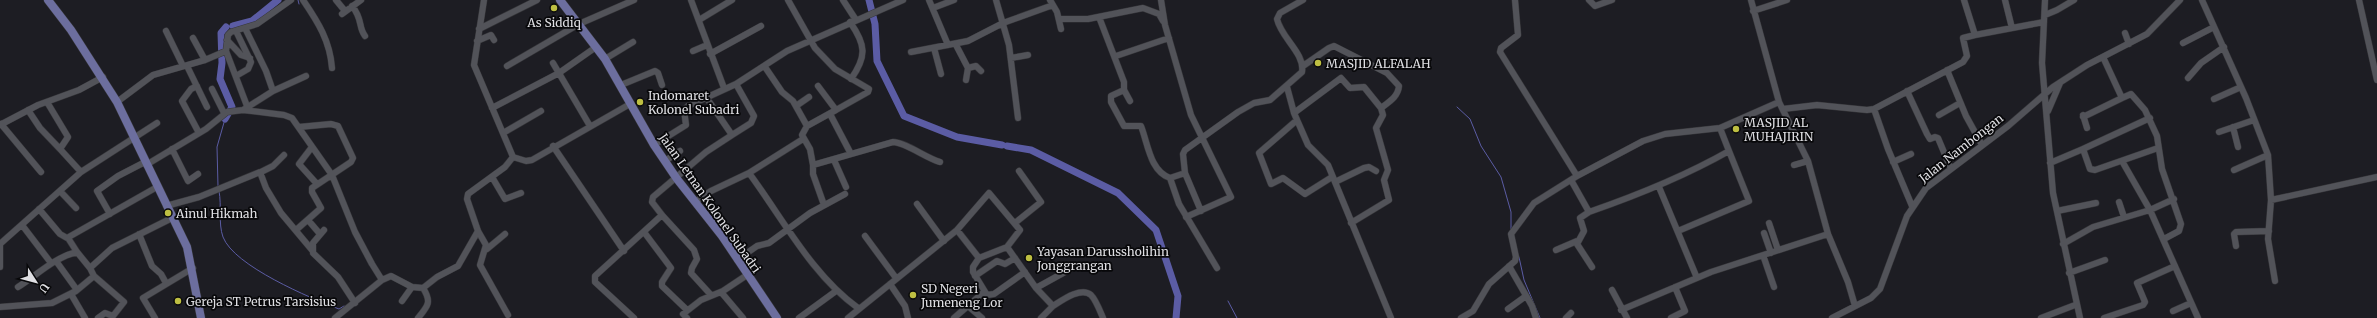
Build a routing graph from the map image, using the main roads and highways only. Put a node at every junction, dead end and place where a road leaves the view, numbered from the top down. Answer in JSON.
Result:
{"nodes":[{"id":1,"x":48,"y":0,"type":"edge"},
{"id":2,"x":560,"y":0,"type":"edge"},
{"id":3,"x":201,"y":318,"type":"edge"},
{"id":4,"x":777,"y":318,"type":"edge"}],
"edges":[{"from":1,"to":3,"type":"main road"},
{"from":2,"to":4,"type":"main road","name":"Jalan Letnan Kolonel Subadri"}]}
